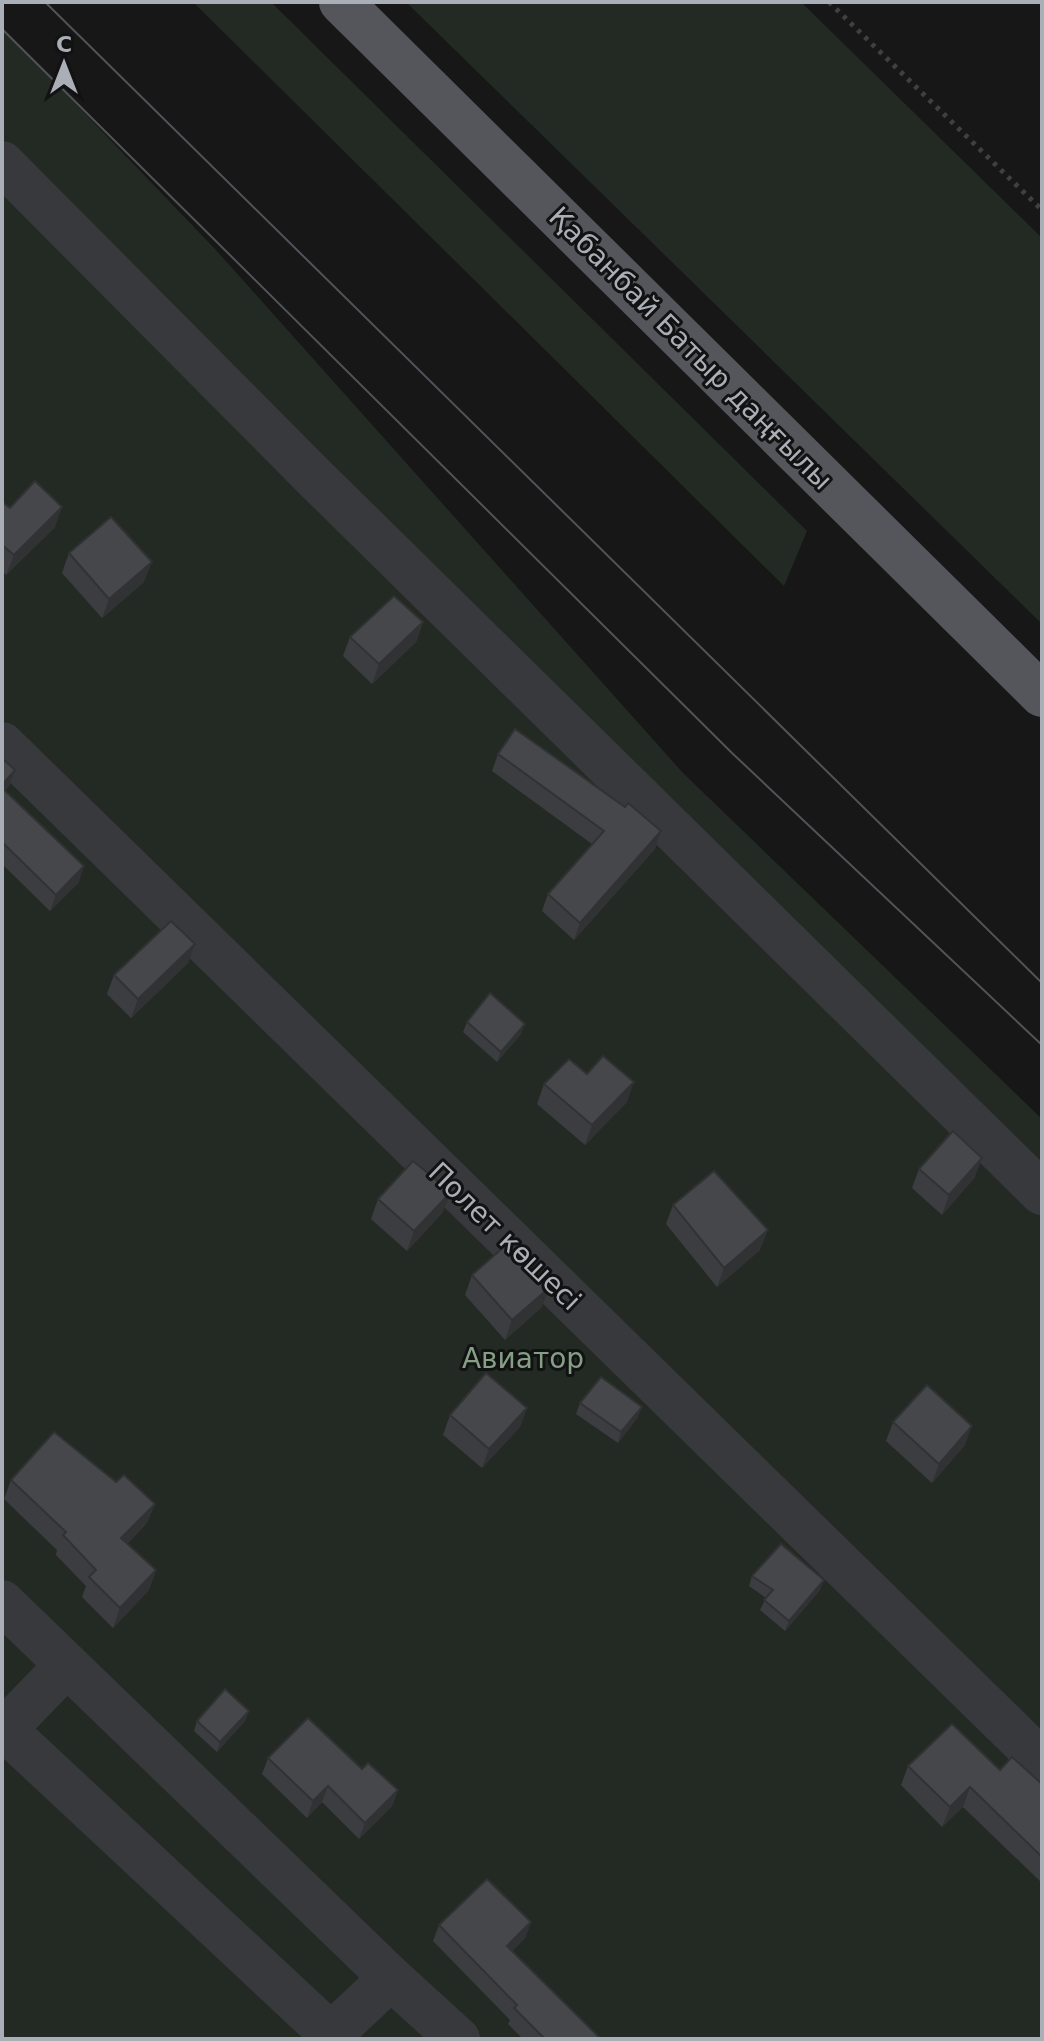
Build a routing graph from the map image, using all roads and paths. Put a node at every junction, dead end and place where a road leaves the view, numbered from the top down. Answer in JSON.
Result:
{"nodes":[{"id":1,"x":341,"y":2,"type":"edge"},
{"id":2,"x":829,"y":2,"type":"edge"},
{"id":3,"x":2,"y":163,"type":"edge"},
{"id":4,"x":1042,"y":210,"type":"edge"},
{"id":5,"x":1042,"y":695,"type":"edge"},
{"id":6,"x":2,"y":744,"type":"edge"},
{"id":7,"x":1042,"y":1193,"type":"edge"},
{"id":8,"x":2,"y":1602,"type":"edge"},
{"id":9,"x":67,"y":1665,"type":"junction"},
{"id":10,"x":3,"y":1729,"type":"edge"},
{"id":11,"x":1042,"y":1761,"type":"edge"},
{"id":12,"x":391,"y":1978,"type":"junction"},
{"id":13,"x":331,"y":2037,"type":"edge"},
{"id":14,"x":458,"y":2039,"type":"edge"}],
"edges":[{"from":1,"to":5,"type":"main road","name":"Қабанбай Батыр даңғылы"},
{"from":2,"to":4,"type":"path"},
{"from":3,"to":7,"type":"street"},
{"from":6,"to":11,"type":"street","name":"Полет көшесі"},
{"from":8,"to":9,"type":"street"},
{"from":9,"to":10,"type":"street"},
{"from":9,"to":12,"type":"street"},
{"from":10,"to":13,"type":"street"},
{"from":12,"to":13,"type":"street"},
{"from":12,"to":14,"type":"street"}]}
